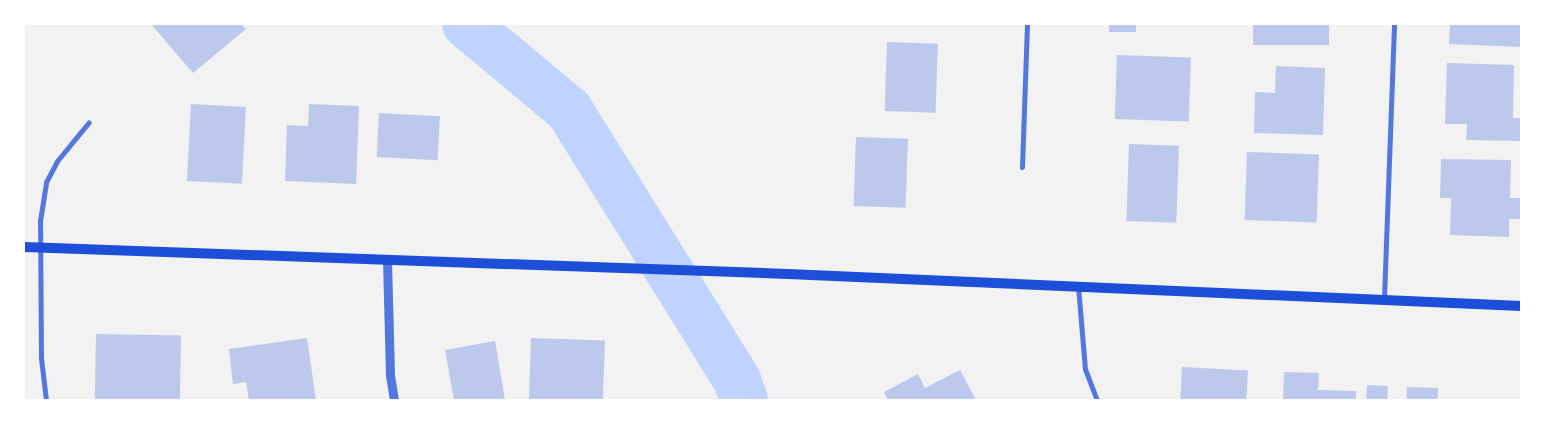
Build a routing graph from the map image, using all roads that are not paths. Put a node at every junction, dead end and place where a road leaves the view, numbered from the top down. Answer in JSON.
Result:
{"nodes":[{"id":1,"x":1027,"y":24,"type":"edge"},
{"id":2,"x":1394,"y":24,"type":"edge"},
{"id":3,"x":89,"y":122,"type":"dead end"},
{"id":4,"x":1022,"y":167,"type":"dead end"},
{"id":5,"x":24,"y":247,"type":"edge"},
{"id":6,"x":40,"y":248,"type":"junction"},
{"id":7,"x":387,"y":260,"type":"junction"},
{"id":8,"x":1078,"y":286,"type":"junction"},
{"id":9,"x":1384,"y":298,"type":"junction"},
{"id":10,"x":1521,"y":306,"type":"edge"},
{"id":11,"x":46,"y":400,"type":"edge"},
{"id":12,"x":394,"y":400,"type":"edge"},
{"id":13,"x":1096,"y":400,"type":"edge"}],
"edges":[{"from":1,"to":4,"type":"street"},
{"from":2,"to":9,"type":"street"},
{"from":3,"to":6,"type":"street"},
{"from":5,"to":6,"type":"main road"},
{"from":6,"to":7,"type":"main road"},
{"from":6,"to":11,"type":"street"},
{"from":7,"to":8,"type":"main road"},
{"from":7,"to":12,"type":"street"},
{"from":8,"to":9,"type":"main road"},
{"from":8,"to":13,"type":"street"},
{"from":9,"to":10,"type":"main road"}]}
